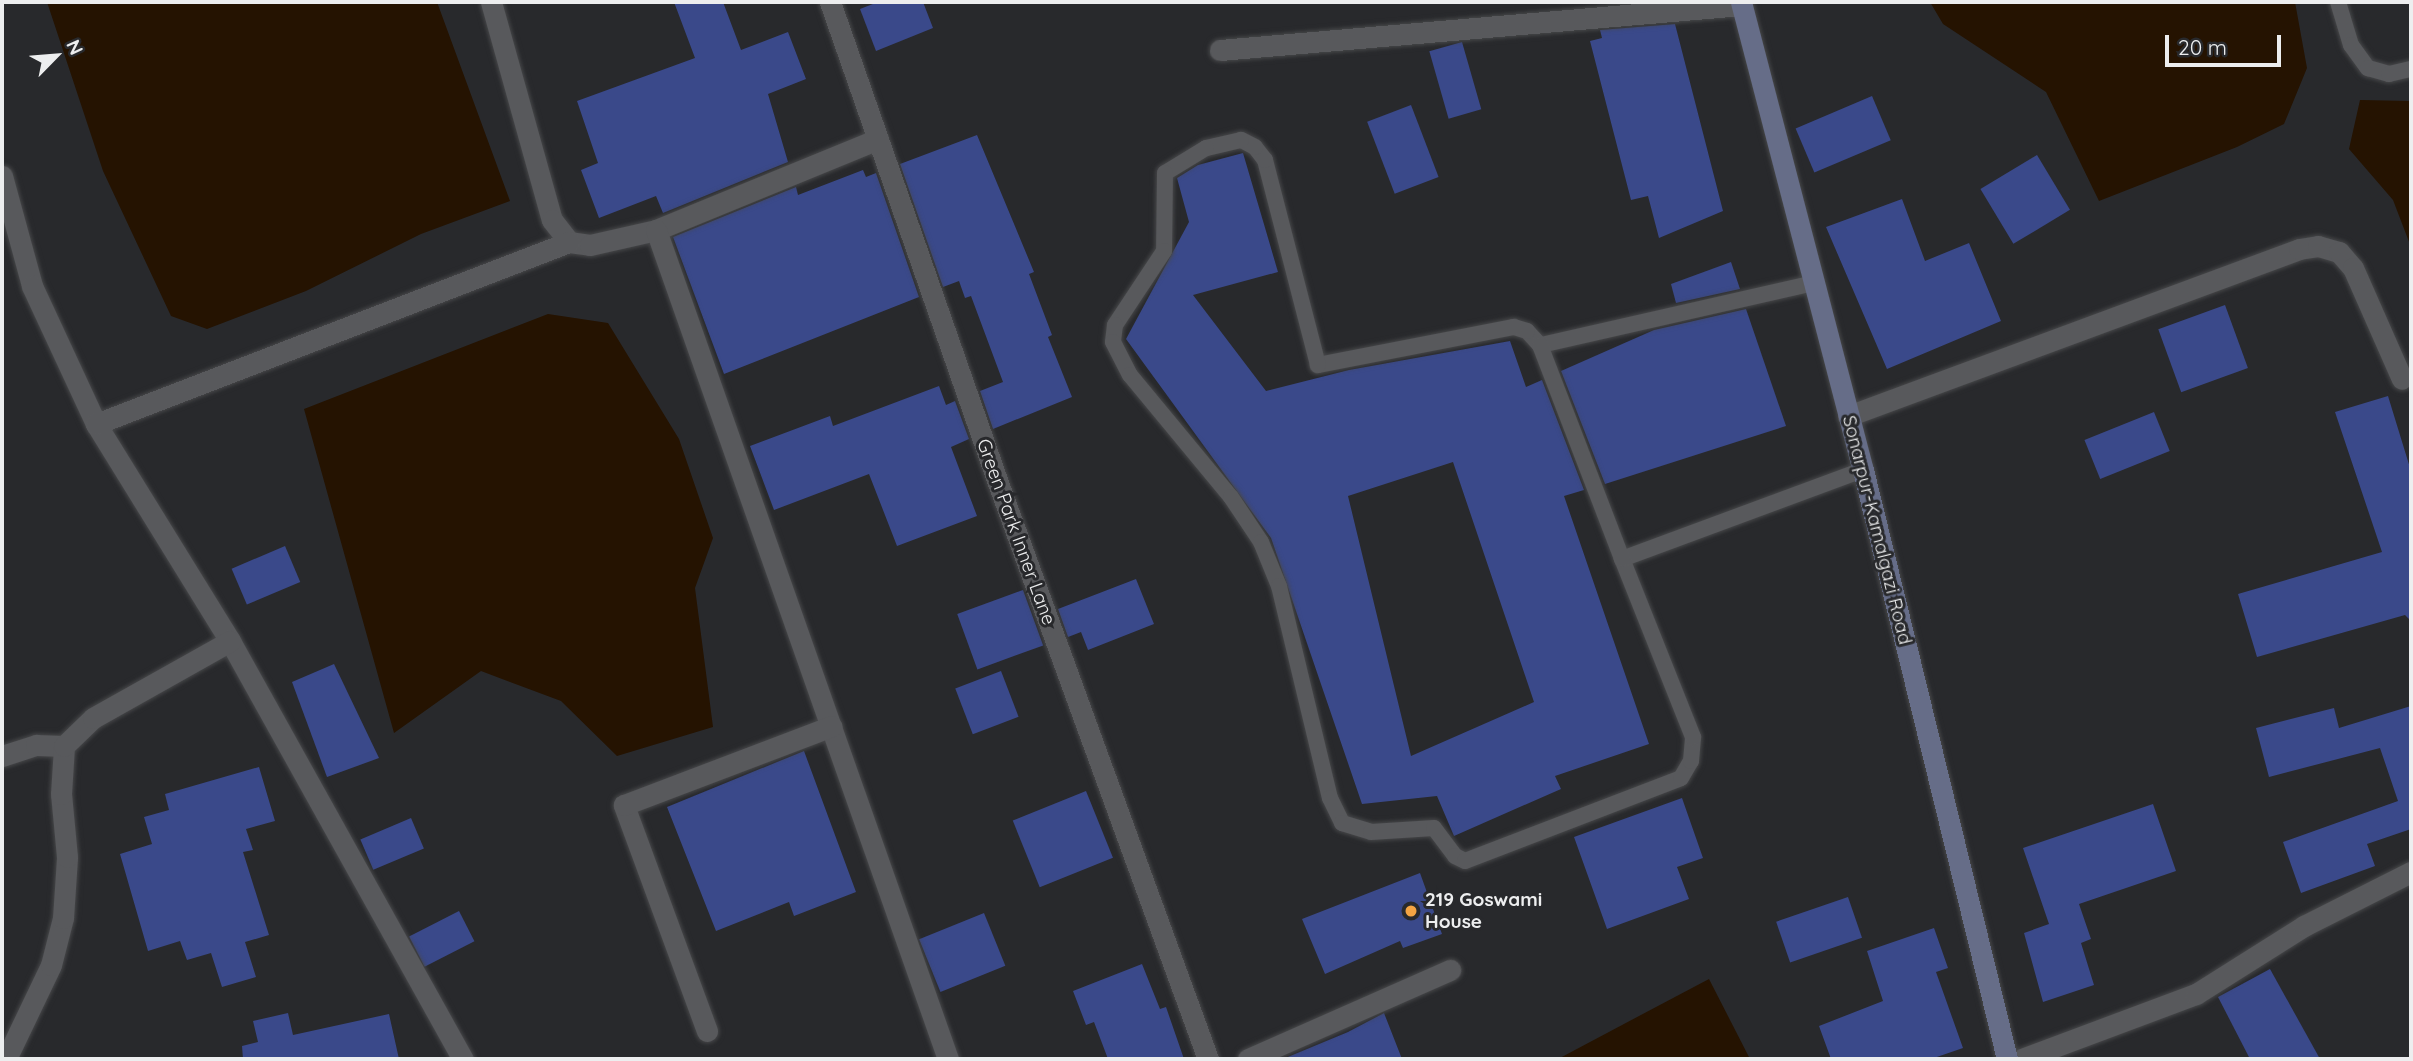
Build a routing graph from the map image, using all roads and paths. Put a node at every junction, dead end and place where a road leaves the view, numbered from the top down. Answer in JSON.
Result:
{"nodes":[{"id":1,"x":491,"y":2,"type":"edge"},
{"id":2,"x":830,"y":2,"type":"edge"},
{"id":3,"x":2338,"y":2,"type":"edge"},
{"id":4,"x":1741,"y":4,"type":"edge"},
{"id":5,"x":1220,"y":50,"type":"dead end"},
{"id":6,"x":2411,"y":69,"type":"edge"},
{"id":7,"x":878,"y":138,"type":"junction"},
{"id":8,"x":2,"y":176,"type":"edge"},
{"id":9,"x":656,"y":230,"type":"junction"},
{"id":10,"x":569,"y":242,"type":"junction"},
{"id":11,"x":1814,"y":283,"type":"junction"},
{"id":12,"x":1540,"y":345,"type":"junction"},
{"id":13,"x":2402,"y":379,"type":"dead end"},
{"id":14,"x":1848,"y":416,"type":"junction"},
{"id":15,"x":96,"y":424,"type":"junction"},
{"id":16,"x":1863,"y":470,"type":"junction"},
{"id":17,"x":1622,"y":559,"type":"junction"},
{"id":18,"x":230,"y":641,"type":"junction"},
{"id":19,"x":832,"y":726,"type":"junction"},
{"id":20,"x":64,"y":746,"type":"junction"},
{"id":21,"x":2,"y":756,"type":"edge"},
{"id":22,"x":2411,"y":872,"type":"edge"},
{"id":23,"x":1450,"y":970,"type":"dead end"},
{"id":24,"x":707,"y":1031,"type":"dead end"},
{"id":25,"x":6,"y":1059,"type":"edge"},
{"id":26,"x":463,"y":1059,"type":"edge"},
{"id":27,"x":948,"y":1059,"type":"edge"},
{"id":28,"x":1208,"y":1059,"type":"edge"},
{"id":29,"x":1248,"y":1059,"type":"edge"},
{"id":30,"x":2007,"y":1059,"type":"edge"},
{"id":31,"x":2022,"y":1059,"type":"edge"}],
"edges":[{"from":1,"to":10,"type":"street"},
{"from":2,"to":7,"type":"street","name":"Green Park Inner Lane"},
{"from":3,"to":6,"type":"lane"},
{"from":4,"to":5,"type":"street"},
{"from":4,"to":11,"type":"main road","name":"Sonarpur-Kamalgazi Road"},
{"from":7,"to":9,"type":"street"},
{"from":7,"to":28,"type":"street","name":"Green Park Inner Lane"},
{"from":8,"to":15,"type":"street"},
{"from":9,"to":10,"type":"street"},
{"from":9,"to":19,"type":"street"},
{"from":10,"to":15,"type":"street"},
{"from":11,"to":12,"type":"lane"},
{"from":11,"to":14,"type":"main road","name":"Sonarpur-Kamalgazi Road"},
{"from":12,"to":17,"type":"lane"},
{"from":12,"to":17,"type":"lane"},
{"from":13,"to":14,"type":"street"},
{"from":14,"to":16,"type":"main road","name":"Sonarpur-Kamalgazi Road"},
{"from":15,"to":18,"type":"street"},
{"from":16,"to":17,"type":"lane"},
{"from":16,"to":30,"type":"main road","name":"Sonarpur-Kamalgazi Road"},
{"from":18,"to":20,"type":"street"},
{"from":18,"to":26,"type":"street"},
{"from":19,"to":24,"type":"street"},
{"from":19,"to":27,"type":"street"},
{"from":20,"to":21,"type":"street"},
{"from":20,"to":25,"type":"street"},
{"from":22,"to":31,"type":"street"},
{"from":23,"to":29,"type":"street"}]}
